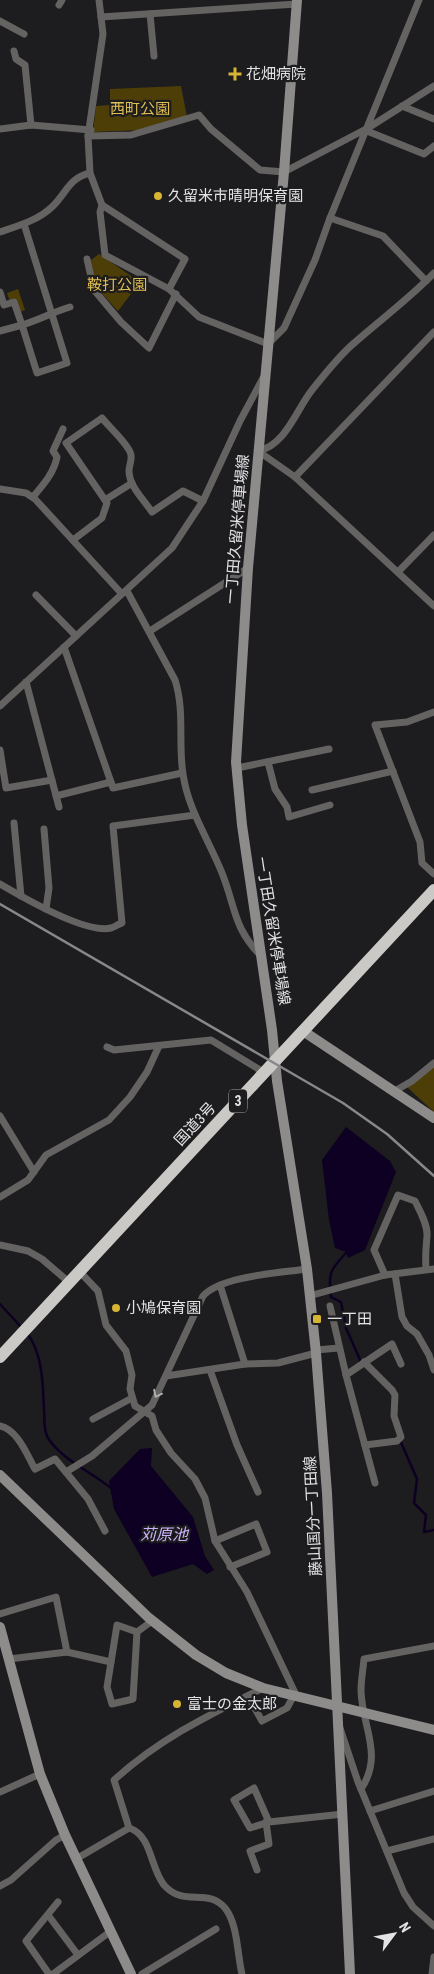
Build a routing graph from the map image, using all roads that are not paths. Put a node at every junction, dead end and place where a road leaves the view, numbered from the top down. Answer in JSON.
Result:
{"nodes":[{"id":1,"x":99,"y":0,"type":"edge"},
{"id":2,"x":419,"y":0,"type":"edge"},
{"id":3,"x":297,"y":2,"type":"edge"},
{"id":4,"x":150,"y":14,"type":"junction"},
{"id":5,"x":101,"y":17,"type":"junction"},
{"id":6,"x":0,"y":21,"type":"edge"},
{"id":7,"x":8,"y":25,"type":"junction"},
{"id":8,"x":0,"y":28,"type":"edge"},
{"id":9,"x":24,"y":34,"type":"dead end"},
{"id":10,"x":14,"y":51,"type":"dead end"},
{"id":11,"x":154,"y":56,"type":"dead end"},
{"id":12,"x":434,"y":86,"type":"edge"},
{"id":13,"x":402,"y":106,"type":"junction"},
{"id":14,"x":434,"y":119,"type":"edge"},
{"id":15,"x":31,"y":124,"type":"junction"},
{"id":16,"x":0,"y":129,"type":"edge"},
{"id":17,"x":368,"y":130,"type":"junction"},
{"id":18,"x":90,"y":133,"type":"junction"},
{"id":19,"x":434,"y":146,"type":"edge"},
{"id":20,"x":284,"y":172,"type":"junction"},
{"id":21,"x":90,"y":173,"type":"junction"},
{"id":22,"x":102,"y":204,"type":"junction"},
{"id":23,"x":330,"y":218,"type":"junction"},
{"id":24,"x":24,"y":224,"type":"junction"},
{"id":25,"x":0,"y":232,"type":"edge"},
{"id":26,"x":87,"y":259,"type":"dead end"},
{"id":27,"x":434,"y":273,"type":"edge"},
{"id":28,"x":426,"y":282,"type":"junction"},
{"id":29,"x":169,"y":289,"type":"junction"},
{"id":30,"x":0,"y":292,"type":"edge"},
{"id":31,"x":176,"y":294,"type":"junction"},
{"id":32,"x":70,"y":307,"type":"dead end"},
{"id":33,"x":52,"y":313,"type":"junction"},
{"id":34,"x":22,"y":325,"type":"junction"},
{"id":35,"x":0,"y":331,"type":"edge"},
{"id":36,"x":434,"y":332,"type":"edge"},
{"id":37,"x":268,"y":344,"type":"junction"},
{"id":38,"x":266,"y":374,"type":"junction"},
{"id":39,"x":63,"y":429,"type":"dead end"},
{"id":40,"x":258,"y":451,"type":"junction"},
{"id":41,"x":295,"y":477,"type":"junction"},
{"id":42,"x":132,"y":483,"type":"junction"},
{"id":43,"x":0,"y":489,"type":"edge"},
{"id":44,"x":33,"y":497,"type":"junction"},
{"id":45,"x":105,"y":500,"type":"junction"},
{"id":46,"x":203,"y":501,"type":"junction"},
{"id":47,"x":434,"y":534,"type":"edge"},
{"id":48,"x":73,"y":540,"type":"junction"},
{"id":49,"x":248,"y":568,"type":"junction"},
{"id":50,"x":398,"y":572,"type":"junction"},
{"id":51,"x":125,"y":593,"type":"junction"},
{"id":52,"x":36,"y":595,"type":"dead end"},
{"id":53,"x":434,"y":606,"type":"edge"},
{"id":54,"x":150,"y":631,"type":"junction"},
{"id":55,"x":76,"y":636,"type":"junction"},
{"id":56,"x":64,"y":647,"type":"junction"},
{"id":57,"x":26,"y":682,"type":"junction"},
{"id":58,"x":0,"y":706,"type":"edge"},
{"id":59,"x":434,"y":712,"type":"edge"},
{"id":60,"x":329,"y":748,"type":"dead end"},
{"id":61,"x":0,"y":750,"type":"edge"},
{"id":62,"x":268,"y":762,"type":"junction"},
{"id":63,"x":237,"y":768,"type":"junction"},
{"id":64,"x":393,"y":771,"type":"junction"},
{"id":65,"x":182,"y":773,"type":"junction"},
{"id":66,"x":52,"y":780,"type":"junction"},
{"id":67,"x":110,"y":782,"type":"junction"},
{"id":68,"x":312,"y":790,"type":"dead end"},
{"id":69,"x":56,"y":796,"type":"junction"},
{"id":70,"x":330,"y":805,"type":"dead end"},
{"id":71,"x":60,"y":807,"type":"dead end"},
{"id":72,"x":195,"y":815,"type":"junction"},
{"id":73,"x":14,"y":824,"type":"dead end"},
{"id":74,"x":44,"y":829,"type":"dead end"},
{"id":75,"x":434,"y":874,"type":"edge"},
{"id":76,"x":0,"y":884,"type":"edge"},
{"id":77,"x":434,"y":890,"type":"edge"},
{"id":78,"x":21,"y":896,"type":"junction"},
{"id":79,"x":46,"y":909,"type":"junction"},
{"id":80,"x":262,"y":958,"type":"junction"},
{"id":81,"x":303,"y":1032,"type":"junction"},
{"id":82,"x":159,"y":1046,"type":"junction"},
{"id":83,"x":107,"y":1048,"type":"dead end"},
{"id":84,"x":276,"y":1060,"type":"junction"},
{"id":85,"x":434,"y":1063,"type":"edge"},
{"id":86,"x":265,"y":1073,"type":"junction"},
{"id":87,"x":393,"y":1092,"type":"junction"},
{"id":88,"x":0,"y":1116,"type":"edge"},
{"id":89,"x":434,"y":1118,"type":"edge"},
{"id":90,"x":34,"y":1172,"type":"junction"},
{"id":91,"x":1,"y":1195,"type":"edge"},
{"id":92,"x":431,"y":1235,"type":"edge"},
{"id":93,"x":0,"y":1244,"type":"edge"},
{"id":94,"x":307,"y":1269,"type":"junction"},
{"id":95,"x":430,"y":1269,"type":"edge"},
{"id":96,"x":80,"y":1272,"type":"junction"},
{"id":97,"x":395,"y":1274,"type":"junction"},
{"id":98,"x":385,"y":1275,"type":"junction"},
{"id":99,"x":70,"y":1283,"type":"junction"},
{"id":100,"x":220,"y":1284,"type":"junction"},
{"id":101,"x":309,"y":1296,"type":"junction"},
{"id":102,"x":330,"y":1306,"type":"dead end"},
{"id":103,"x":339,"y":1348,"type":"junction"},
{"id":104,"x":316,"y":1352,"type":"junction"},
{"id":105,"x":0,"y":1357,"type":"edge"},
{"id":106,"x":364,"y":1362,"type":"junction"},
{"id":107,"x":245,"y":1364,"type":"junction"},
{"id":108,"x":401,"y":1364,"type":"dead end"},
{"id":109,"x":210,"y":1370,"type":"junction"},
{"id":110,"x":434,"y":1370,"type":"edge"},
{"id":111,"x":346,"y":1375,"type":"junction"},
{"id":112,"x":166,"y":1376,"type":"junction"},
{"id":113,"x":132,"y":1398,"type":"junction"},
{"id":114,"x":147,"y":1412,"type":"junction"},
{"id":115,"x":94,"y":1419,"type":"dead end"},
{"id":116,"x":0,"y":1426,"type":"edge"},
{"id":117,"x":366,"y":1445,"type":"junction"},
{"id":118,"x":66,"y":1472,"type":"junction"},
{"id":119,"x":0,"y":1475,"type":"edge"},
{"id":120,"x":375,"y":1483,"type":"dead end"},
{"id":121,"x":258,"y":1492,"type":"dead end"},
{"id":122,"x":105,"y":1532,"type":"dead end"},
{"id":123,"x":215,"y":1540,"type":"junction"},
{"id":124,"x":230,"y":1567,"type":"junction"},
{"id":125,"x":0,"y":1614,"type":"edge"},
{"id":126,"x":152,"y":1621,"type":"junction"},
{"id":127,"x":0,"y":1627,"type":"edge"},
{"id":128,"x":137,"y":1632,"type":"junction"},
{"id":129,"x":434,"y":1646,"type":"edge"},
{"id":130,"x":67,"y":1652,"type":"junction"},
{"id":131,"x":9,"y":1659,"type":"junction"},
{"id":132,"x":111,"y":1662,"type":"junction"},
{"id":133,"x":263,"y":1688,"type":"junction"},
{"id":134,"x":248,"y":1696,"type":"junction"},
{"id":135,"x":295,"y":1698,"type":"junction"},
{"id":136,"x":338,"y":1708,"type":"junction"},
{"id":137,"x":364,"y":1714,"type":"junction"},
{"id":138,"x":338,"y":1725,"type":"junction"},
{"id":139,"x":434,"y":1730,"type":"edge"},
{"id":140,"x":40,"y":1774,"type":"junction"},
{"id":141,"x":361,"y":1789,"type":"junction"},
{"id":142,"x":434,"y":1791,"type":"edge"},
{"id":143,"x":0,"y":1792,"type":"edge"},
{"id":144,"x":370,"y":1811,"type":"junction"},
{"id":145,"x":343,"y":1814,"type":"junction"},
{"id":146,"x":268,"y":1822,"type":"junction"},
{"id":147,"x":129,"y":1828,"type":"junction"},
{"id":148,"x":65,"y":1835,"type":"junction"},
{"id":149,"x":434,"y":1839,"type":"edge"},
{"id":150,"x":387,"y":1851,"type":"junction"},
{"id":151,"x":76,"y":1859,"type":"junction"},
{"id":152,"x":257,"y":1870,"type":"dead end"},
{"id":153,"x":0,"y":1886,"type":"edge"},
{"id":154,"x":58,"y":1902,"type":"dead end"},
{"id":155,"x":48,"y":1915,"type":"junction"},
{"id":156,"x":434,"y":1926,"type":"edge"},
{"id":157,"x":216,"y":1929,"type":"dead end"},
{"id":158,"x":111,"y":1931,"type":"junction"},
{"id":159,"x":78,"y":1956,"type":"junction"},
{"id":160,"x":434,"y":1957,"type":"edge"},
{"id":161,"x":51,"y":1974,"type":"edge"},
{"id":162,"x":131,"y":1974,"type":"edge"},
{"id":163,"x":142,"y":1974,"type":"edge"},
{"id":164,"x":242,"y":1974,"type":"edge"},
{"id":165,"x":350,"y":1974,"type":"edge"},
{"id":166,"x":432,"y":1974,"type":"edge"}],
"edges":[{"from":1,"to":5,"type":"street"},
{"from":2,"to":17,"type":"street"},
{"from":3,"to":4,"type":"street"},
{"from":3,"to":20,"type":"main road","name":"一丁田久留米停車場線"},
{"from":4,"to":5,"type":"street"},
{"from":4,"to":11,"type":"street"},
{"from":5,"to":18,"type":"street"},
{"from":6,"to":7,"type":"street"},
{"from":7,"to":8,"type":"street"},
{"from":7,"to":9,"type":"street"},
{"from":10,"to":15,"type":"street"},
{"from":12,"to":13,"type":"street"},
{"from":13,"to":14,"type":"street"},
{"from":13,"to":17,"type":"street"},
{"from":15,"to":16,"type":"street"},
{"from":15,"to":18,"type":"street"},
{"from":17,"to":19,"type":"street"},
{"from":17,"to":20,"type":"street"},
{"from":17,"to":23,"type":"street"},
{"from":18,"to":20,"type":"street"},
{"from":18,"to":21,"type":"street"},
{"from":20,"to":37,"type":"main road","name":"一丁田久留米停車場線"},
{"from":21,"to":22,"type":"street"},
{"from":21,"to":24,"type":"street"},
{"from":22,"to":29,"type":"street"},
{"from":22,"to":29,"type":"street"},
{"from":23,"to":28,"type":"street"},
{"from":23,"to":37,"type":"street"},
{"from":24,"to":25,"type":"street"},
{"from":24,"to":33,"type":"street"},
{"from":26,"to":31,"type":"street"},
{"from":27,"to":28,"type":"street"},
{"from":28,"to":40,"type":"street"},
{"from":29,"to":31,"type":"street"},
{"from":30,"to":34,"type":"street"},
{"from":31,"to":37,"type":"street"},
{"from":32,"to":33,"type":"street"},
{"from":33,"to":34,"type":"street"},
{"from":33,"to":34,"type":"street"},
{"from":34,"to":35,"type":"street"},
{"from":36,"to":41,"type":"street"},
{"from":37,"to":38,"type":"main road","name":"一丁田久留米停車場線"},
{"from":38,"to":40,"type":"main road","name":"一丁田久留米停車場線"},
{"from":38,"to":46,"type":"street"},
{"from":39,"to":44,"type":"street"},
{"from":40,"to":41,"type":"street"},
{"from":40,"to":49,"type":"main road","name":"一丁田久留米停車場線"},
{"from":41,"to":50,"type":"street"},
{"from":42,"to":45,"type":"street"},
{"from":42,"to":45,"type":"street"},
{"from":42,"to":46,"type":"street"},
{"from":43,"to":44,"type":"street"},
{"from":44,"to":48,"type":"street"},
{"from":45,"to":48,"type":"street"},
{"from":46,"to":51,"type":"street"},
{"from":47,"to":50,"type":"street"},
{"from":48,"to":51,"type":"street"},
{"from":49,"to":54,"type":"street"},
{"from":49,"to":63,"type":"main road","name":"一丁田久留米停車場線"},
{"from":50,"to":53,"type":"street"},
{"from":51,"to":54,"type":"street"},
{"from":51,"to":55,"type":"street"},
{"from":52,"to":55,"type":"street"},
{"from":54,"to":65,"type":"street"},
{"from":55,"to":56,"type":"street"},
{"from":56,"to":57,"type":"street"},
{"from":56,"to":67,"type":"street"},
{"from":57,"to":58,"type":"street"},
{"from":57,"to":66,"type":"street"},
{"from":59,"to":64,"type":"street"},
{"from":60,"to":62,"type":"street"},
{"from":61,"to":66,"type":"street"},
{"from":62,"to":63,"type":"street"},
{"from":62,"to":70,"type":"street"},
{"from":63,"to":80,"type":"main road","name":"一丁田久留米停車場線"},
{"from":64,"to":68,"type":"street"},
{"from":64,"to":75,"type":"street"},
{"from":65,"to":67,"type":"street"},
{"from":65,"to":72,"type":"street"},
{"from":66,"to":69,"type":"street"},
{"from":67,"to":69,"type":"street"},
{"from":69,"to":71,"type":"street"},
{"from":72,"to":79,"type":"street"},
{"from":72,"to":80,"type":"street"},
{"from":73,"to":78,"type":"street"},
{"from":74,"to":79,"type":"street"},
{"from":76,"to":78,"type":"street"},
{"from":77,"to":81,"type":"highway","name":"国道3号","number":"3"},
{"from":78,"to":79,"type":"street"},
{"from":80,"to":84,"type":"main road","name":"一丁田久留米停車場線"},
{"from":81,"to":84,"type":"highway","name":"国道3号","number":"3"},
{"from":81,"to":87,"type":"main road"},
{"from":82,"to":83,"type":"street"},
{"from":82,"to":86,"type":"street"},
{"from":82,"to":90,"type":"street"},
{"from":84,"to":86,"type":"highway","name":"国道3号","number":"3"},
{"from":84,"to":94,"type":"main road","name":"藤山国分一丁田線"},
{"from":85,"to":87,"type":"street"},
{"from":86,"to":96,"type":"highway","name":"国道3号","number":"3"},
{"from":87,"to":89,"type":"main road"},
{"from":88,"to":90,"type":"street"},
{"from":90,"to":91,"type":"street"},
{"from":92,"to":95,"type":"street"},
{"from":92,"to":98,"type":"street"},
{"from":93,"to":99,"type":"street"},
{"from":94,"to":100,"type":"street"},
{"from":94,"to":101,"type":"main road","name":"藤山国分一丁田線"},
{"from":95,"to":97,"type":"street"},
{"from":96,"to":99,"type":"highway","name":"国道3号","number":"3"},
{"from":96,"to":113,"type":"street"},
{"from":97,"to":98,"type":"street"},
{"from":97,"to":110,"type":"street"},
{"from":98,"to":101,"type":"street"},
{"from":99,"to":105,"type":"highway","name":"国道3号","number":"3"},
{"from":100,"to":107,"type":"street"},
{"from":100,"to":112,"type":"street"},
{"from":101,"to":104,"type":"main road","name":"藤山国分一丁田線"},
{"from":102,"to":103,"type":"street"},
{"from":103,"to":104,"type":"street"},
{"from":103,"to":111,"type":"street"},
{"from":104,"to":107,"type":"street"},
{"from":104,"to":136,"type":"main road","name":"藤山国分一丁田線"},
{"from":106,"to":108,"type":"street"},
{"from":106,"to":111,"type":"street"},
{"from":106,"to":117,"type":"street"},
{"from":107,"to":109,"type":"street"},
{"from":109,"to":112,"type":"street"},
{"from":109,"to":121,"type":"street"},
{"from":111,"to":117,"type":"street"},
{"from":112,"to":114,"type":"street","one_way":true},
{"from":113,"to":114,"type":"street"},
{"from":113,"to":115,"type":"street"},
{"from":114,"to":118,"type":"street"},
{"from":114,"to":123,"type":"street"},
{"from":116,"to":118,"type":"street"},
{"from":117,"to":120,"type":"street"},
{"from":118,"to":122,"type":"street"},
{"from":119,"to":126,"type":"main road"},
{"from":123,"to":124,"type":"street"},
{"from":123,"to":124,"type":"street"},
{"from":124,"to":135,"type":"street"},
{"from":125,"to":130,"type":"street"},
{"from":126,"to":128,"type":"street"},
{"from":126,"to":133,"type":"main road"},
{"from":127,"to":131,"type":"main road"},
{"from":128,"to":132,"type":"street"},
{"from":128,"to":132,"type":"street"},
{"from":129,"to":137,"type":"street"},
{"from":130,"to":131,"type":"street"},
{"from":130,"to":132,"type":"street"},
{"from":131,"to":140,"type":"main road"},
{"from":133,"to":134,"type":"street"},
{"from":133,"to":135,"type":"main road"},
{"from":134,"to":135,"type":"street"},
{"from":134,"to":147,"type":"street"},
{"from":135,"to":136,"type":"main road"},
{"from":136,"to":137,"type":"main road"},
{"from":136,"to":138,"type":"main road","name":"藤山国分一丁田線"},
{"from":137,"to":139,"type":"main road"},
{"from":137,"to":141,"type":"street"},
{"from":138,"to":141,"type":"street"},
{"from":138,"to":145,"type":"main road","name":"藤山国分一丁田線"},
{"from":140,"to":143,"type":"street"},
{"from":140,"to":148,"type":"main road"},
{"from":141,"to":144,"type":"street"},
{"from":142,"to":144,"type":"street"},
{"from":144,"to":150,"type":"street"},
{"from":145,"to":146,"type":"street"},
{"from":145,"to":165,"type":"main road","name":"藤山国分一丁田線"},
{"from":146,"to":146,"type":"street"},
{"from":146,"to":152,"type":"street"},
{"from":147,"to":151,"type":"street"},
{"from":147,"to":164,"type":"street"},
{"from":148,"to":151,"type":"main road"},
{"from":148,"to":153,"type":"street"},
{"from":149,"to":150,"type":"street"},
{"from":150,"to":156,"type":"street"},
{"from":151,"to":158,"type":"main road"},
{"from":154,"to":155,"type":"street"},
{"from":155,"to":159,"type":"street"},
{"from":155,"to":161,"type":"street"},
{"from":157,"to":163,"type":"street"},
{"from":158,"to":159,"type":"street"},
{"from":158,"to":162,"type":"main road"},
{"from":159,"to":161,"type":"street"},
{"from":160,"to":166,"type":"street"}]}
